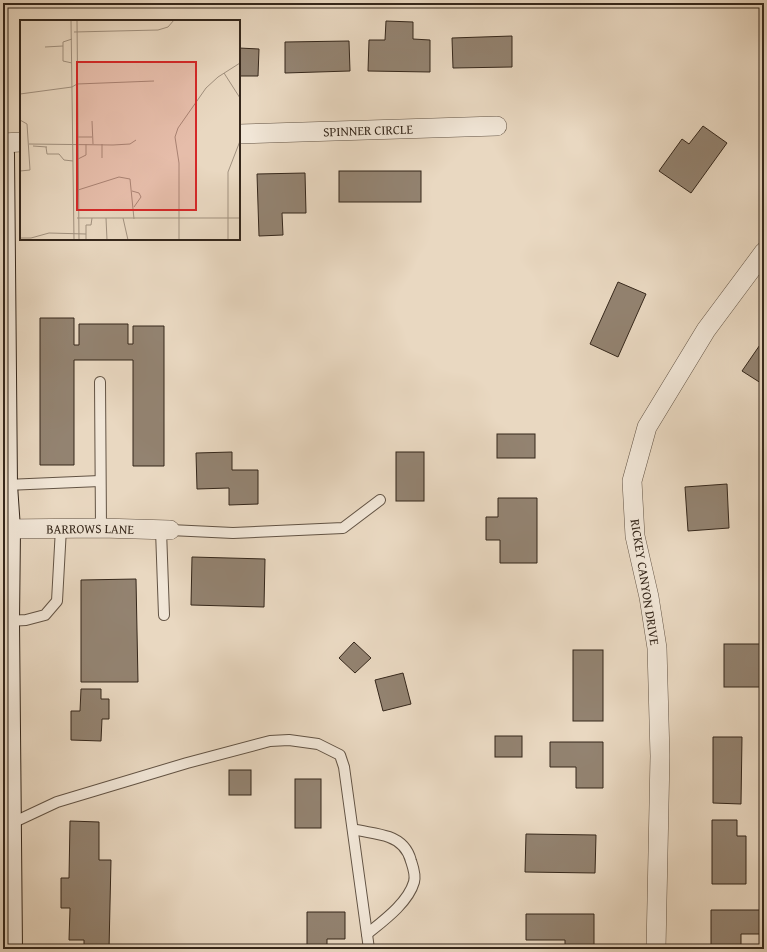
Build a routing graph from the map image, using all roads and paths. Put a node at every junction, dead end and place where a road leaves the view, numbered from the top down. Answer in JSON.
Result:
{"nodes":[{"id":1,"x":497,"y":126,"type":"dead end"},
{"id":2,"x":240,"y":134,"type":"edge"},
{"id":3,"x":20,"y":142,"type":"edge"},
{"id":4,"x":3,"y":143,"type":"edge"},
{"id":5,"x":3,"y":154,"type":"edge"},
{"id":6,"x":764,"y":252,"type":"edge"},
{"id":7,"x":100,"y":382,"type":"dead end"},
{"id":8,"x":5,"y":475,"type":"edge"},
{"id":9,"x":100,"y":481,"type":"junction"},
{"id":10,"x":380,"y":500,"type":"dead end"},
{"id":11,"x":61,"y":528,"type":"junction"},
{"id":12,"x":101,"y":528,"type":"junction"},
{"id":13,"x":6,"y":529,"type":"edge"},
{"id":14,"x":166,"y":530,"type":"junction"},
{"id":15,"x":164,"y":616,"type":"dead end"},
{"id":16,"x":8,"y":621,"type":"junction"},
{"id":17,"x":10,"y":824,"type":"junction"},
{"id":18,"x":353,"y":829,"type":"junction"},
{"id":19,"x":367,"y":934,"type":"junction"},
{"id":20,"x":11,"y":949,"type":"edge"},
{"id":21,"x":369,"y":949,"type":"edge"},
{"id":22,"x":656,"y":949,"type":"edge"}],
"edges":[{"from":1,"to":2,"type":"street","name":"SPINNER CIRCLE"},
{"from":3,"to":4,"type":"street"},
{"from":5,"to":8,"type":"main road"},
{"from":6,"to":22,"type":"street","name":"RICKEY CANYON DRIVE"},
{"from":7,"to":9,"type":"lane"},
{"from":8,"to":9,"type":"lane"},
{"from":8,"to":13,"type":"main road"},
{"from":9,"to":12,"type":"lane"},
{"from":10,"to":14,"type":"lane"},
{"from":11,"to":12,"type":"street","name":"BARROWS LANE"},
{"from":11,"to":13,"type":"street","name":"BARROWS LANE"},
{"from":11,"to":16,"type":"lane"},
{"from":12,"to":14,"type":"street","name":"BARROWS LANE"},
{"from":13,"to":16,"type":"main road"},
{"from":14,"to":15,"type":"lane"},
{"from":16,"to":17,"type":"main road"},
{"from":17,"to":18,"type":"lane"},
{"from":17,"to":20,"type":"main road"},
{"from":18,"to":19,"type":"lane"},
{"from":18,"to":19,"type":"lane"},
{"from":19,"to":21,"type":"lane"}]}
